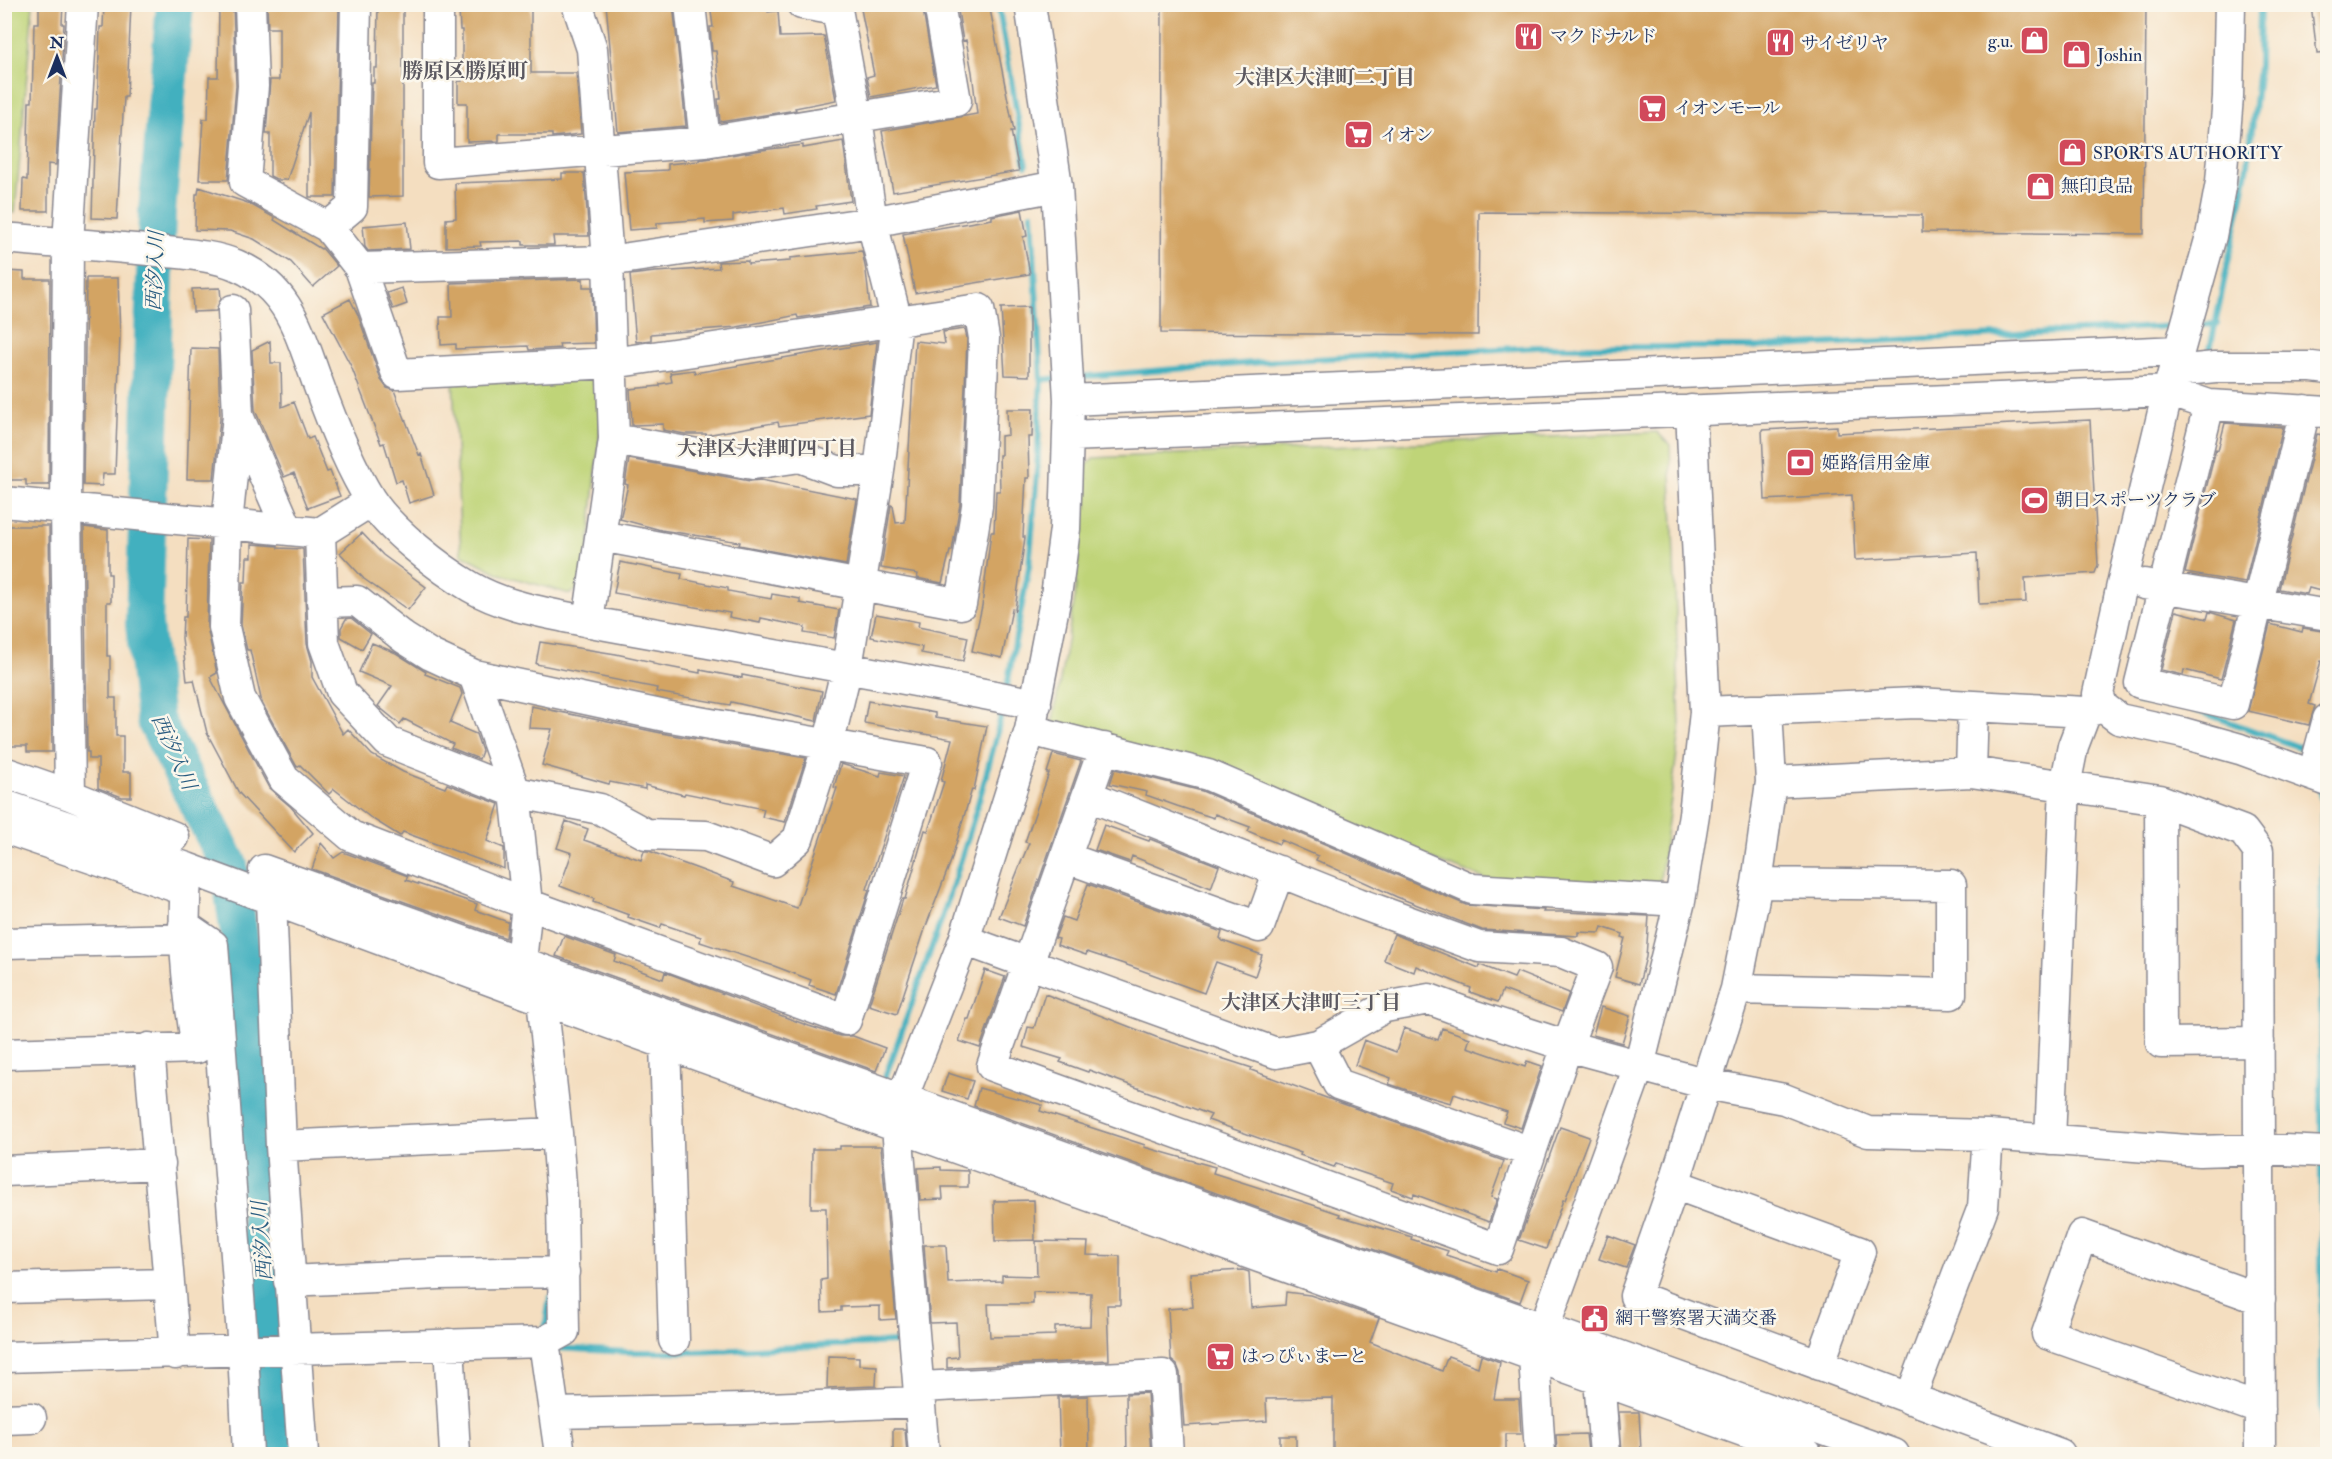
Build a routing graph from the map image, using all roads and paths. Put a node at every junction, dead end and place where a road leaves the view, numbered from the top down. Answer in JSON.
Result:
{"nodes":[{"id":1,"x":83,"y":4,"type":"edge"},
{"id":2,"x":250,"y":4,"type":"edge"},
{"id":3,"x":356,"y":4,"type":"edge"},
{"id":4,"x":438,"y":4,"type":"edge"},
{"id":5,"x":577,"y":4,"type":"edge"},
{"id":6,"x":690,"y":4,"type":"edge"},
{"id":7,"x":802,"y":4,"type":"edge"},
{"id":8,"x":939,"y":4,"type":"edge"},
{"id":9,"x":1030,"y":4,"type":"edge"},
{"id":10,"x":2230,"y":4,"type":"edge"},
{"id":11,"x":836,"y":7,"type":"edge"},
{"id":12,"x":857,"y":118,"type":"junction"},
{"id":13,"x":705,"y":142,"type":"junction"},
{"id":14,"x":600,"y":151,"type":"junction"},
{"id":15,"x":1057,"y":186,"type":"junction"},
{"id":16,"x":872,"y":222,"type":"junction"},
{"id":17,"x":328,"y":227,"type":"junction"},
{"id":18,"x":4,"y":238,"type":"edge"},
{"id":19,"x":68,"y":243,"type":"junction"},
{"id":20,"x":608,"y":261,"type":"junction"},
{"id":21,"x":360,"y":268,"type":"junction"},
{"id":22,"x":233,"y":310,"type":"dead end"},
{"id":23,"x":897,"y":322,"type":"junction"},
{"id":24,"x":612,"y":363,"type":"junction"},
{"id":25,"x":2328,"y":369,"type":"edge"},
{"id":26,"x":2174,"y":371,"type":"junction"},
{"id":27,"x":1069,"y":400,"type":"junction"},
{"id":28,"x":2209,"y":405,"type":"junction"},
{"id":29,"x":1691,"y":410,"type":"junction"},
{"id":30,"x":2316,"y":411,"type":"edge"},
{"id":31,"x":238,"y":415,"type":"junction"},
{"id":32,"x":1069,"y":436,"type":"junction"},
{"id":33,"x":614,"y":440,"type":"junction"},
{"id":34,"x":879,"y":471,"type":"junction"},
{"id":35,"x":371,"y":501,"type":"junction"},
{"id":36,"x":4,"y":502,"type":"edge"},
{"id":37,"x":66,"y":507,"type":"junction"},
{"id":38,"x":227,"y":524,"type":"junction"},
{"id":39,"x":287,"y":528,"type":"junction"},
{"id":40,"x":320,"y":533,"type":"junction"},
{"id":41,"x":602,"y":536,"type":"junction"},
{"id":42,"x":2123,"y":580,"type":"junction"},
{"id":43,"x":860,"y":583,"type":"junction"},
{"id":44,"x":2164,"y":588,"type":"junction"},
{"id":45,"x":322,"y":602,"type":"junction"},
{"id":46,"x":2256,"y":604,"type":"junction"},
{"id":47,"x":2328,"y":615,"type":"edge"},
{"id":48,"x":588,"y":622,"type":"junction"},
{"id":49,"x":847,"y":667,"type":"junction"},
{"id":50,"x":474,"y":675,"type":"junction"},
{"id":51,"x":1972,"y":706,"type":"junction"},
{"id":52,"x":1767,"y":710,"type":"junction"},
{"id":53,"x":2095,"y":710,"type":"junction"},
{"id":54,"x":1705,"y":712,"type":"junction"},
{"id":55,"x":1033,"y":717,"type":"junction"},
{"id":56,"x":2328,"y":719,"type":"edge"},
{"id":57,"x":828,"y":745,"type":"junction"},
{"id":58,"x":1104,"y":748,"type":"junction"},
{"id":59,"x":4,"y":772,"type":"edge"},
{"id":60,"x":1971,"y":772,"type":"junction"},
{"id":61,"x":2320,"y":778,"type":"edge"},
{"id":62,"x":1770,"y":782,"type":"junction"},
{"id":63,"x":2065,"y":786,"type":"junction"},
{"id":64,"x":515,"y":792,"type":"junction"},
{"id":65,"x":70,"y":795,"type":"junction"},
{"id":66,"x":1089,"y":796,"type":"junction"},
{"id":67,"x":2160,"y":800,"type":"junction"},
{"id":68,"x":4,"y":805,"type":"edge"},
{"id":69,"x":4,"y":828,"type":"edge"},
{"id":70,"x":174,"y":837,"type":"dead end"},
{"id":71,"x":1067,"y":858,"type":"junction"},
{"id":72,"x":1279,"y":872,"type":"junction"},
{"id":73,"x":186,"y":879,"type":"junction"},
{"id":74,"x":1757,"y":884,"type":"junction"},
{"id":75,"x":271,"y":901,"type":"junction"},
{"id":76,"x":1680,"y":901,"type":"junction"},
{"id":77,"x":527,"y":904,"type":"junction"},
{"id":78,"x":184,"y":932,"type":"junction"},
{"id":79,"x":964,"y":940,"type":"junction"},
{"id":80,"x":4,"y":943,"type":"edge"},
{"id":81,"x":1029,"y":964,"type":"junction"},
{"id":82,"x":516,"y":975,"type":"junction"},
{"id":83,"x":1736,"y":989,"type":"junction"},
{"id":84,"x":542,"y":999,"type":"junction"},
{"id":85,"x":2259,"y":1042,"type":"junction"},
{"id":86,"x":665,"y":1043,"type":"junction"},
{"id":87,"x":1318,"y":1045,"type":"junction"},
{"id":88,"x":1567,"y":1046,"type":"junction"},
{"id":89,"x":148,"y":1048,"type":"junction"},
{"id":90,"x":4,"y":1054,"type":"edge"},
{"id":91,"x":1639,"y":1066,"type":"junction"},
{"id":92,"x":1707,"y":1084,"type":"junction"},
{"id":93,"x":899,"y":1113,"type":"junction"},
{"id":94,"x":557,"y":1133,"type":"junction"},
{"id":95,"x":1988,"y":1135,"type":"junction"},
{"id":96,"x":2050,"y":1140,"type":"junction"},
{"id":97,"x":281,"y":1146,"type":"junction"},
{"id":98,"x":2260,"y":1149,"type":"junction"},
{"id":99,"x":1531,"y":1152,"type":"junction"},
{"id":100,"x":2328,"y":1152,"type":"edge"},
{"id":101,"x":160,"y":1164,"type":"junction"},
{"id":102,"x":4,"y":1171,"type":"edge"},
{"id":103,"x":1674,"y":1184,"type":"junction"},
{"id":104,"x":564,"y":1272,"type":"junction"},
{"id":105,"x":289,"y":1281,"type":"junction"},
{"id":106,"x":169,"y":1284,"type":"junction"},
{"id":107,"x":4,"y":1288,"type":"edge"},
{"id":108,"x":2260,"y":1299,"type":"junction"},
{"id":109,"x":554,"y":1336,"type":"junction"},
{"id":110,"x":674,"y":1340,"type":"dead end"},
{"id":111,"x":1539,"y":1343,"type":"junction"},
{"id":112,"x":449,"y":1344,"type":"junction"},
{"id":113,"x":297,"y":1348,"type":"junction"},
{"id":114,"x":243,"y":1350,"type":"junction"},
{"id":115,"x":175,"y":1354,"type":"junction"},
{"id":116,"x":4,"y":1357,"type":"edge"},
{"id":117,"x":1819,"y":1365,"type":"junction"},
{"id":118,"x":1599,"y":1379,"type":"junction"},
{"id":119,"x":919,"y":1395,"type":"junction"},
{"id":120,"x":1910,"y":1399,"type":"junction"},
{"id":121,"x":2260,"y":1409,"type":"junction"},
{"id":122,"x":554,"y":1413,"type":"junction"},
{"id":123,"x":248,"y":1455,"type":"edge"},
{"id":124,"x":303,"y":1455,"type":"edge"},
{"id":125,"x":455,"y":1455,"type":"edge"},
{"id":126,"x":560,"y":1455,"type":"edge"},
{"id":127,"x":924,"y":1455,"type":"edge"},
{"id":128,"x":1168,"y":1455,"type":"edge"},
{"id":129,"x":1540,"y":1455,"type":"edge"},
{"id":130,"x":1605,"y":1455,"type":"edge"},
{"id":131,"x":1807,"y":1455,"type":"edge"},
{"id":132,"x":1894,"y":1455,"type":"edge"},
{"id":133,"x":2060,"y":1455,"type":"edge"},
{"id":134,"x":2260,"y":1455,"type":"edge"}],
"edges":[{"from":1,"to":19,"type":"street"},
{"from":2,"to":17,"type":"street"},
{"from":3,"to":17,"type":"street"},
{"from":4,"to":14,"type":"street"},
{"from":5,"to":14,"type":"street"},
{"from":6,"to":13,"type":"street"},
{"from":7,"to":11,"type":"street"},
{"from":8,"to":12,"type":"street"},
{"from":9,"to":15,"type":"street"},
{"from":10,"to":26,"type":"street"},
{"from":11,"to":12,"type":"street"},
{"from":12,"to":13,"type":"street"},
{"from":12,"to":16,"type":"street"},
{"from":13,"to":14,"type":"street"},
{"from":14,"to":20,"type":"street"},
{"from":15,"to":16,"type":"street"},
{"from":15,"to":27,"type":"street"},
{"from":16,"to":20,"type":"street"},
{"from":16,"to":23,"type":"street"},
{"from":17,"to":21,"type":"street"},
{"from":18,"to":19,"type":"street"},
{"from":19,"to":35,"type":"street"},
{"from":19,"to":37,"type":"street"},
{"from":20,"to":21,"type":"street"},
{"from":20,"to":24,"type":"street"},
{"from":21,"to":24,"type":"street"},
{"from":22,"to":31,"type":"street"},
{"from":23,"to":24,"type":"street"},
{"from":23,"to":34,"type":"street"},
{"from":23,"to":43,"type":"street"},
{"from":24,"to":33,"type":"street"},
{"from":25,"to":26,"type":"street"},
{"from":26,"to":27,"type":"street"},
{"from":26,"to":28,"type":"street"},
{"from":26,"to":29,"type":"street"},
{"from":26,"to":42,"type":"street"},
{"from":27,"to":32,"type":"street"},
{"from":28,"to":30,"type":"street"},
{"from":28,"to":44,"type":"street"},
{"from":29,"to":32,"type":"street"},
{"from":29,"to":54,"type":"street"},
{"from":30,"to":46,"type":"street"},
{"from":31,"to":38,"type":"street"},
{"from":31,"to":39,"type":"street"},
{"from":32,"to":55,"type":"street"},
{"from":33,"to":34,"type":"street"},
{"from":33,"to":41,"type":"street"},
{"from":34,"to":43,"type":"street"},
{"from":35,"to":40,"type":"street"},
{"from":35,"to":48,"type":"street"},
{"from":36,"to":37,"type":"street"},
{"from":37,"to":38,"type":"street"},
{"from":37,"to":65,"type":"street"},
{"from":38,"to":39,"type":"street"},
{"from":38,"to":77,"type":"street"},
{"from":39,"to":40,"type":"street"},
{"from":40,"to":45,"type":"street"},
{"from":41,"to":43,"type":"street"},
{"from":41,"to":48,"type":"street"},
{"from":42,"to":44,"type":"street"},
{"from":42,"to":53,"type":"street"},
{"from":43,"to":49,"type":"street"},
{"from":44,"to":46,"type":"street"},
{"from":44,"to":46,"type":"street"},
{"from":45,"to":50,"type":"street"},
{"from":45,"to":64,"type":"street"},
{"from":46,"to":47,"type":"street"},
{"from":48,"to":49,"type":"street"},
{"from":49,"to":55,"type":"street"},
{"from":49,"to":57,"type":"street"},
{"from":50,"to":57,"type":"street"},
{"from":50,"to":64,"type":"street"},
{"from":51,"to":52,"type":"street"},
{"from":51,"to":53,"type":"street"},
{"from":51,"to":60,"type":"street"},
{"from":52,"to":54,"type":"street"},
{"from":52,"to":62,"type":"street"},
{"from":53,"to":61,"type":"street"},
{"from":53,"to":63,"type":"street"},
{"from":54,"to":76,"type":"street"},
{"from":55,"to":58,"type":"street"},
{"from":55,"to":79,"type":"street"},
{"from":56,"to":61,"type":"street"},
{"from":57,"to":64,"type":"street"},
{"from":57,"to":77,"type":"street"},
{"from":58,"to":66,"type":"street"},
{"from":58,"to":76,"type":"street"},
{"from":59,"to":65,"type":"street"},
{"from":60,"to":62,"type":"street"},
{"from":60,"to":63,"type":"street"},
{"from":62,"to":74,"type":"street"},
{"from":63,"to":67,"type":"street"},
{"from":63,"to":96,"type":"street"},
{"from":64,"to":77,"type":"street"},
{"from":65,"to":70,"type":"street"},
{"from":66,"to":71,"type":"street"},
{"from":66,"to":72,"type":"street"},
{"from":67,"to":85,"type":"street"},
{"from":67,"to":85,"type":"street"},
{"from":68,"to":73,"type":"street"},
{"from":69,"to":73,"type":"street"},
{"from":71,"to":72,"type":"street"},
{"from":71,"to":81,"type":"street"},
{"from":72,"to":88,"type":"street"},
{"from":73,"to":75,"type":"street"},
{"from":73,"to":78,"type":"street"},
{"from":74,"to":83,"type":"street"},
{"from":74,"to":83,"type":"street"},
{"from":75,"to":82,"type":"street"},
{"from":75,"to":97,"type":"street"},
{"from":76,"to":91,"type":"street"},
{"from":77,"to":82,"type":"street"},
{"from":78,"to":80,"type":"street"},
{"from":78,"to":89,"type":"street"},
{"from":78,"to":114,"type":"street"},
{"from":79,"to":81,"type":"street"},
{"from":79,"to":93,"type":"street"},
{"from":81,"to":87,"type":"street"},
{"from":81,"to":99,"type":"street"},
{"from":82,"to":84,"type":"street"},
{"from":82,"to":93,"type":"street"},
{"from":83,"to":92,"type":"street"},
{"from":84,"to":86,"type":"street"},
{"from":84,"to":94,"type":"street"},
{"from":85,"to":98,"type":"street"},
{"from":86,"to":93,"type":"street"},
{"from":86,"to":110,"type":"street"},
{"from":87,"to":88,"type":"street"},
{"from":87,"to":99,"type":"street"},
{"from":88,"to":91,"type":"street"},
{"from":88,"to":99,"type":"street"},
{"from":89,"to":90,"type":"street"},
{"from":89,"to":101,"type":"street"},
{"from":91,"to":92,"type":"street"},
{"from":91,"to":111,"type":"street"},
{"from":92,"to":95,"type":"street"},
{"from":92,"to":103,"type":"street"},
{"from":93,"to":111,"type":"street"},
{"from":93,"to":119,"type":"street"},
{"from":94,"to":97,"type":"street"},
{"from":94,"to":104,"type":"street"},
{"from":95,"to":96,"type":"street"},
{"from":95,"to":120,"type":"street"},
{"from":96,"to":98,"type":"street"},
{"from":97,"to":105,"type":"street"},
{"from":98,"to":100,"type":"street"},
{"from":98,"to":108,"type":"street"},
{"from":101,"to":102,"type":"street"},
{"from":101,"to":106,"type":"street"},
{"from":103,"to":117,"type":"street"},
{"from":103,"to":117,"type":"street"},
{"from":104,"to":105,"type":"street"},
{"from":104,"to":109,"type":"street"},
{"from":105,"to":113,"type":"street"},
{"from":106,"to":107,"type":"street"},
{"from":106,"to":115,"type":"street"},
{"from":108,"to":121,"type":"street"},
{"from":108,"to":121,"type":"street"},
{"from":109,"to":112,"type":"street"},
{"from":109,"to":122,"type":"street"},
{"from":111,"to":118,"type":"street"},
{"from":111,"to":129,"type":"street"},
{"from":111,"to":132,"type":"street"},
{"from":112,"to":113,"type":"street"},
{"from":112,"to":125,"type":"street"},
{"from":113,"to":114,"type":"street"},
{"from":113,"to":124,"type":"street"},
{"from":114,"to":115,"type":"street"},
{"from":114,"to":123,"type":"street"},
{"from":115,"to":116,"type":"street"},
{"from":117,"to":120,"type":"street"},
{"from":118,"to":130,"type":"street"},
{"from":118,"to":131,"type":"street"},
{"from":119,"to":122,"type":"street"},
{"from":119,"to":127,"type":"street"},
{"from":119,"to":128,"type":"street"},
{"from":120,"to":133,"type":"street"},
{"from":121,"to":134,"type":"street"},
{"from":122,"to":126,"type":"street"}]}
